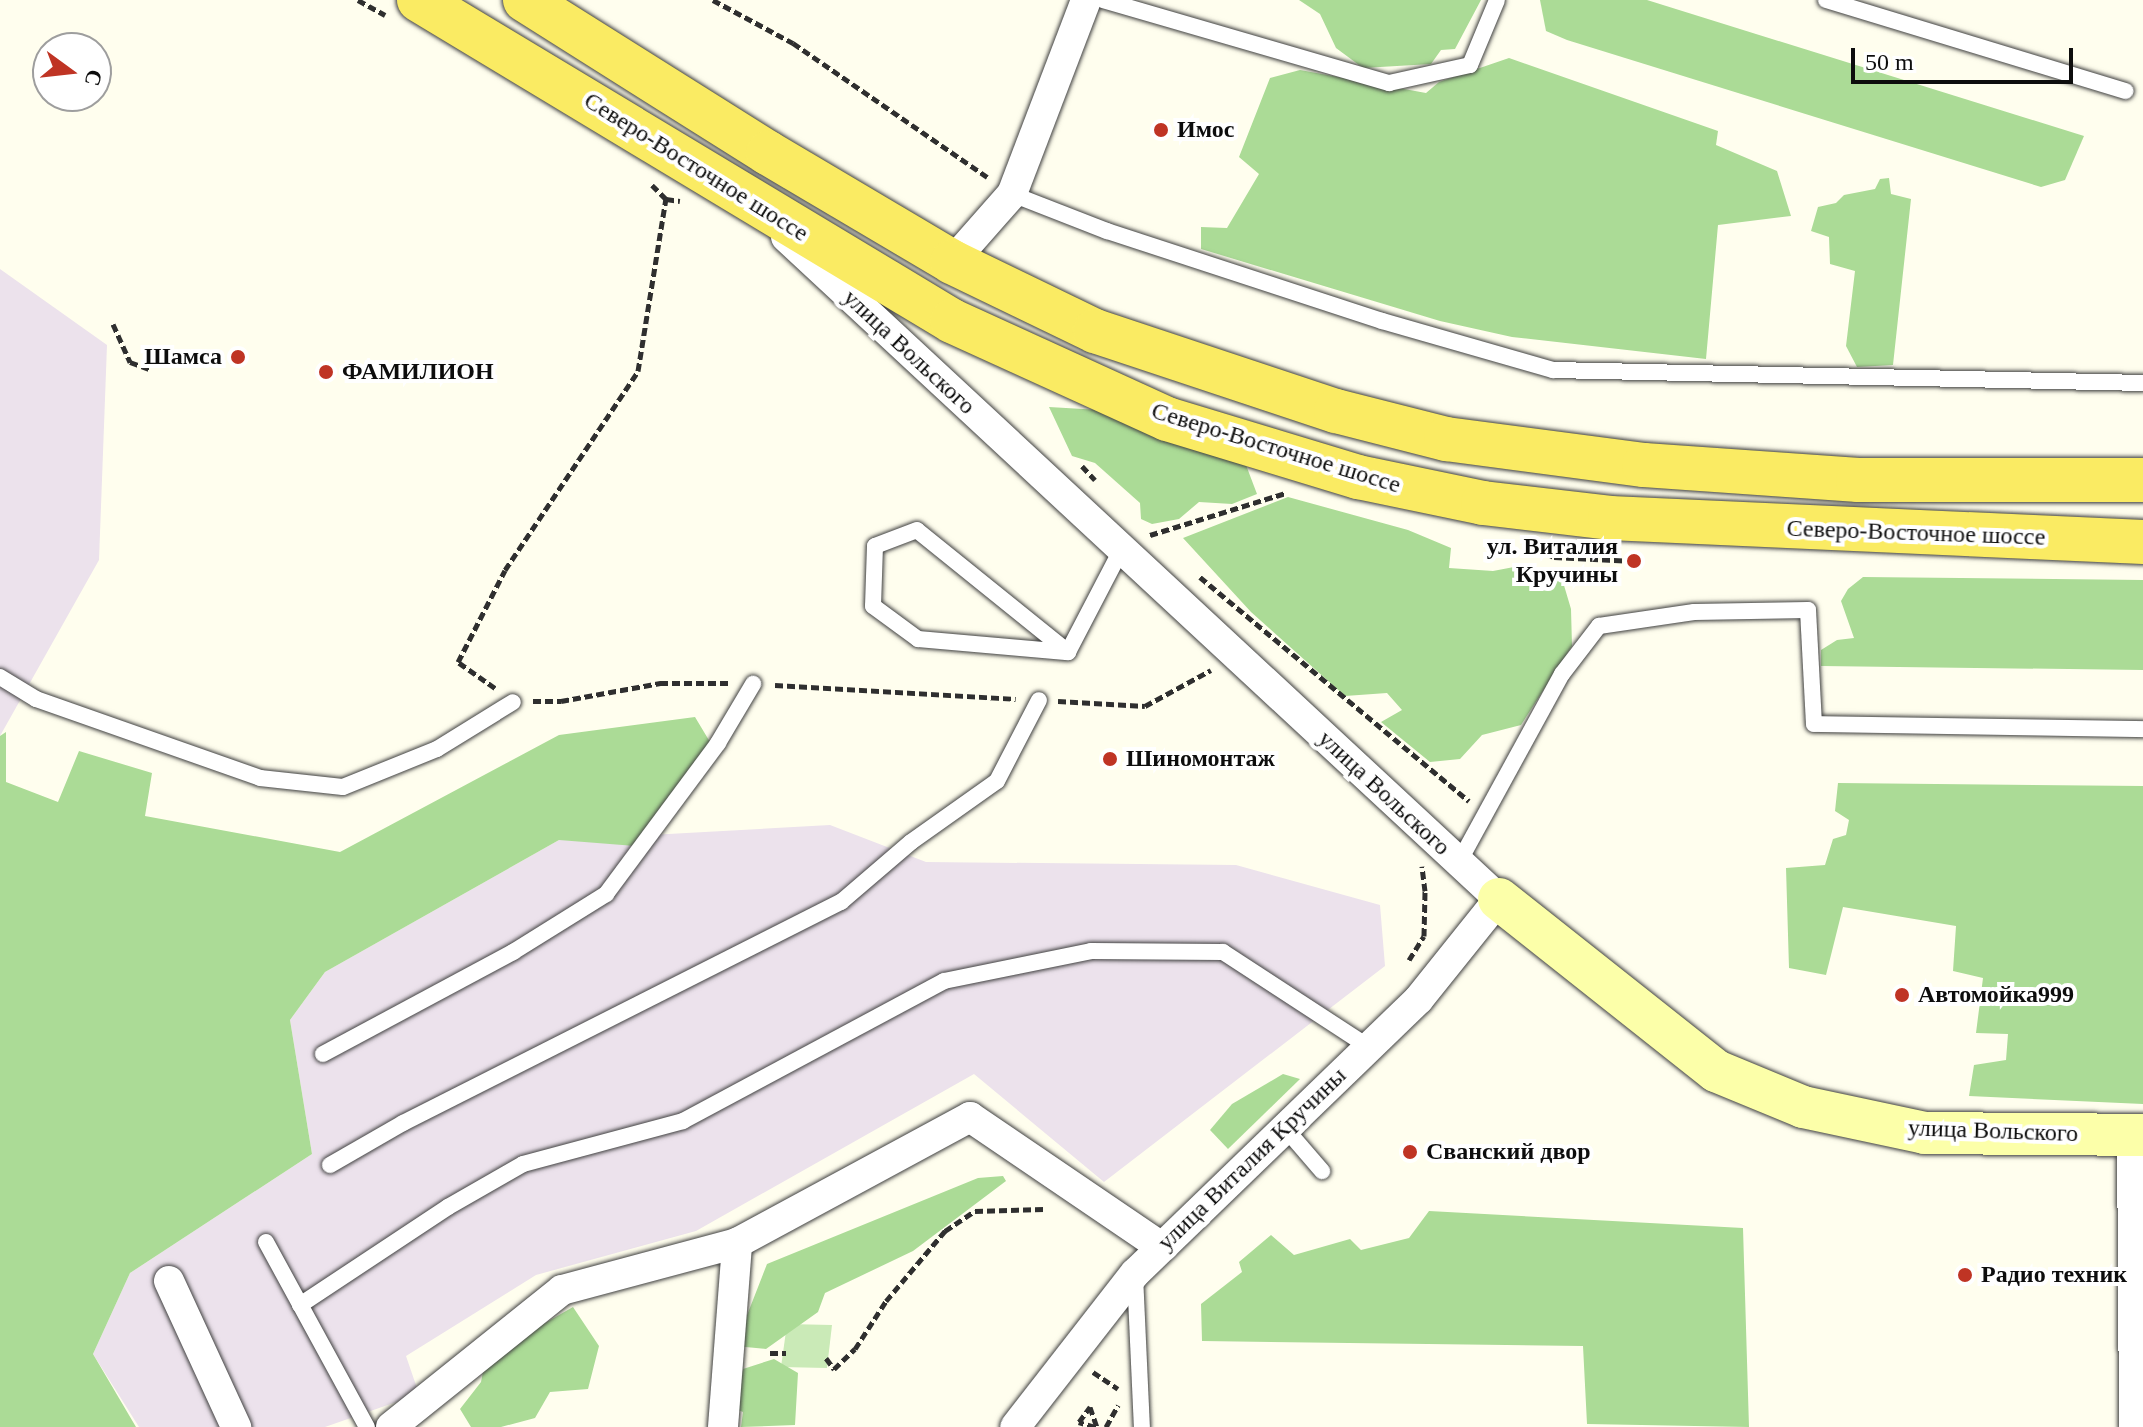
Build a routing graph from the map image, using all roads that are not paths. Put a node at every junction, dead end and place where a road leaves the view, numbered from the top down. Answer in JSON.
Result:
{"nodes":[{"id":1,"x":525,"y":0,"type":"edge"},
{"id":2,"x":1086,"y":0,"type":"edge"},
{"id":3,"x":1103,"y":0,"type":"edge"},
{"id":4,"x":1497,"y":0,"type":"edge"},
{"id":5,"x":1826,"y":0,"type":"edge"},
{"id":6,"x":408,"y":10,"type":"edge"},
{"id":7,"x":2125,"y":91,"type":"dead end"},
{"id":8,"x":1012,"y":194,"type":"junction"},
{"id":9,"x":747,"y":200,"type":"junction"},
{"id":10,"x":952,"y":262,"type":"junction"},
{"id":11,"x":2143,"y":383,"type":"edge"},
{"id":12,"x":2143,"y":480,"type":"edge"},
{"id":13,"x":2143,"y":542,"type":"edge"},
{"id":14,"x":1121,"y":550,"type":"junction"},
{"id":15,"x":1068,"y":652,"type":"junction"},
{"id":16,"x":0,"y":677,"type":"edge"},
{"id":17,"x":753,"y":684,"type":"road end"},
{"id":18,"x":1039,"y":700,"type":"road end"},
{"id":19,"x":513,"y":702,"type":"road end"},
{"id":20,"x":2143,"y":729,"type":"edge"},
{"id":21,"x":1440,"y":856,"type":"junction"},
{"id":22,"x":1499,"y":899,"type":"junction"},
{"id":23,"x":1369,"y":1047,"type":"junction"},
{"id":24,"x":323,"y":1054,"type":"dead end"},
{"id":25,"x":1285,"y":1128,"type":"junction"},
{"id":26,"x":2137,"y":1135,"type":"edge"},
{"id":27,"x":330,"y":1165,"type":"dead end"},
{"id":28,"x":1322,"y":1171,"type":"dead end"},
{"id":29,"x":266,"y":1242,"type":"dead end"},
{"id":30,"x":737,"y":1243,"type":"junction"},
{"id":31,"x":1160,"y":1246,"type":"junction"},
{"id":32,"x":1135,"y":1273,"type":"junction"},
{"id":33,"x":169,"y":1281,"type":"dead end"},
{"id":34,"x":300,"y":1305,"type":"junction"},
{"id":35,"x":236,"y":1427,"type":"edge"},
{"id":36,"x":367,"y":1427,"type":"edge"},
{"id":37,"x":391,"y":1427,"type":"edge"},
{"id":38,"x":723,"y":1427,"type":"edge"},
{"id":39,"x":1015,"y":1427,"type":"edge"},
{"id":40,"x":1142,"y":1427,"type":"edge"},
{"id":41,"x":2134,"y":1427,"type":"edge"}],
"edges":[{"from":1,"to":10,"type":"main road","name":"Северо-Восточное шоссе"},
{"from":2,"to":8,"type":"street"},
{"from":3,"to":4,"type":"lane"},
{"from":5,"to":7,"type":"lane"},
{"from":6,"to":9,"type":"main road","name":"Северо-Восточное шоссе"},
{"from":8,"to":10,"type":"street"},
{"from":8,"to":11,"type":"lane"},
{"from":9,"to":13,"type":"main road","name":"Северо-Восточное шоссе"},
{"from":9,"to":14,"type":"street","name":"улица Вольского"},
{"from":10,"to":12,"type":"main road","name":"Северо-Восточное шоссе"},
{"from":14,"to":15,"type":"lane"},
{"from":14,"to":21,"type":"street","name":"улица Вольского"},
{"from":15,"to":15,"type":"lane"},
{"from":16,"to":19,"type":"lane"},
{"from":17,"to":24,"type":"lane"},
{"from":18,"to":27,"type":"lane"},
{"from":20,"to":21,"type":"lane"},
{"from":21,"to":22,"type":"street","name":"улица Вольского"},
{"from":22,"to":23,"type":"street","name":"улица Виталия Кручины"},
{"from":22,"to":26,"type":"main road","name":"улица Вольского"},
{"from":23,"to":25,"type":"street","name":"улица Виталия Кручины"},
{"from":23,"to":34,"type":"lane"},
{"from":25,"to":28,"type":"lane"},
{"from":25,"to":31,"type":"street","name":"улица Виталия Кручины"},
{"from":26,"to":41,"type":"street"},
{"from":29,"to":34,"type":"lane"},
{"from":30,"to":31,"type":"street"},
{"from":30,"to":37,"type":"street"},
{"from":30,"to":38,"type":"street"},
{"from":31,"to":32,"type":"street","name":"улица Виталия Кручины"},
{"from":32,"to":39,"type":"street","name":"улица Виталия Кручины"},
{"from":32,"to":40,"type":"lane"},
{"from":33,"to":35,"type":"street"},
{"from":34,"to":36,"type":"lane"}]}
